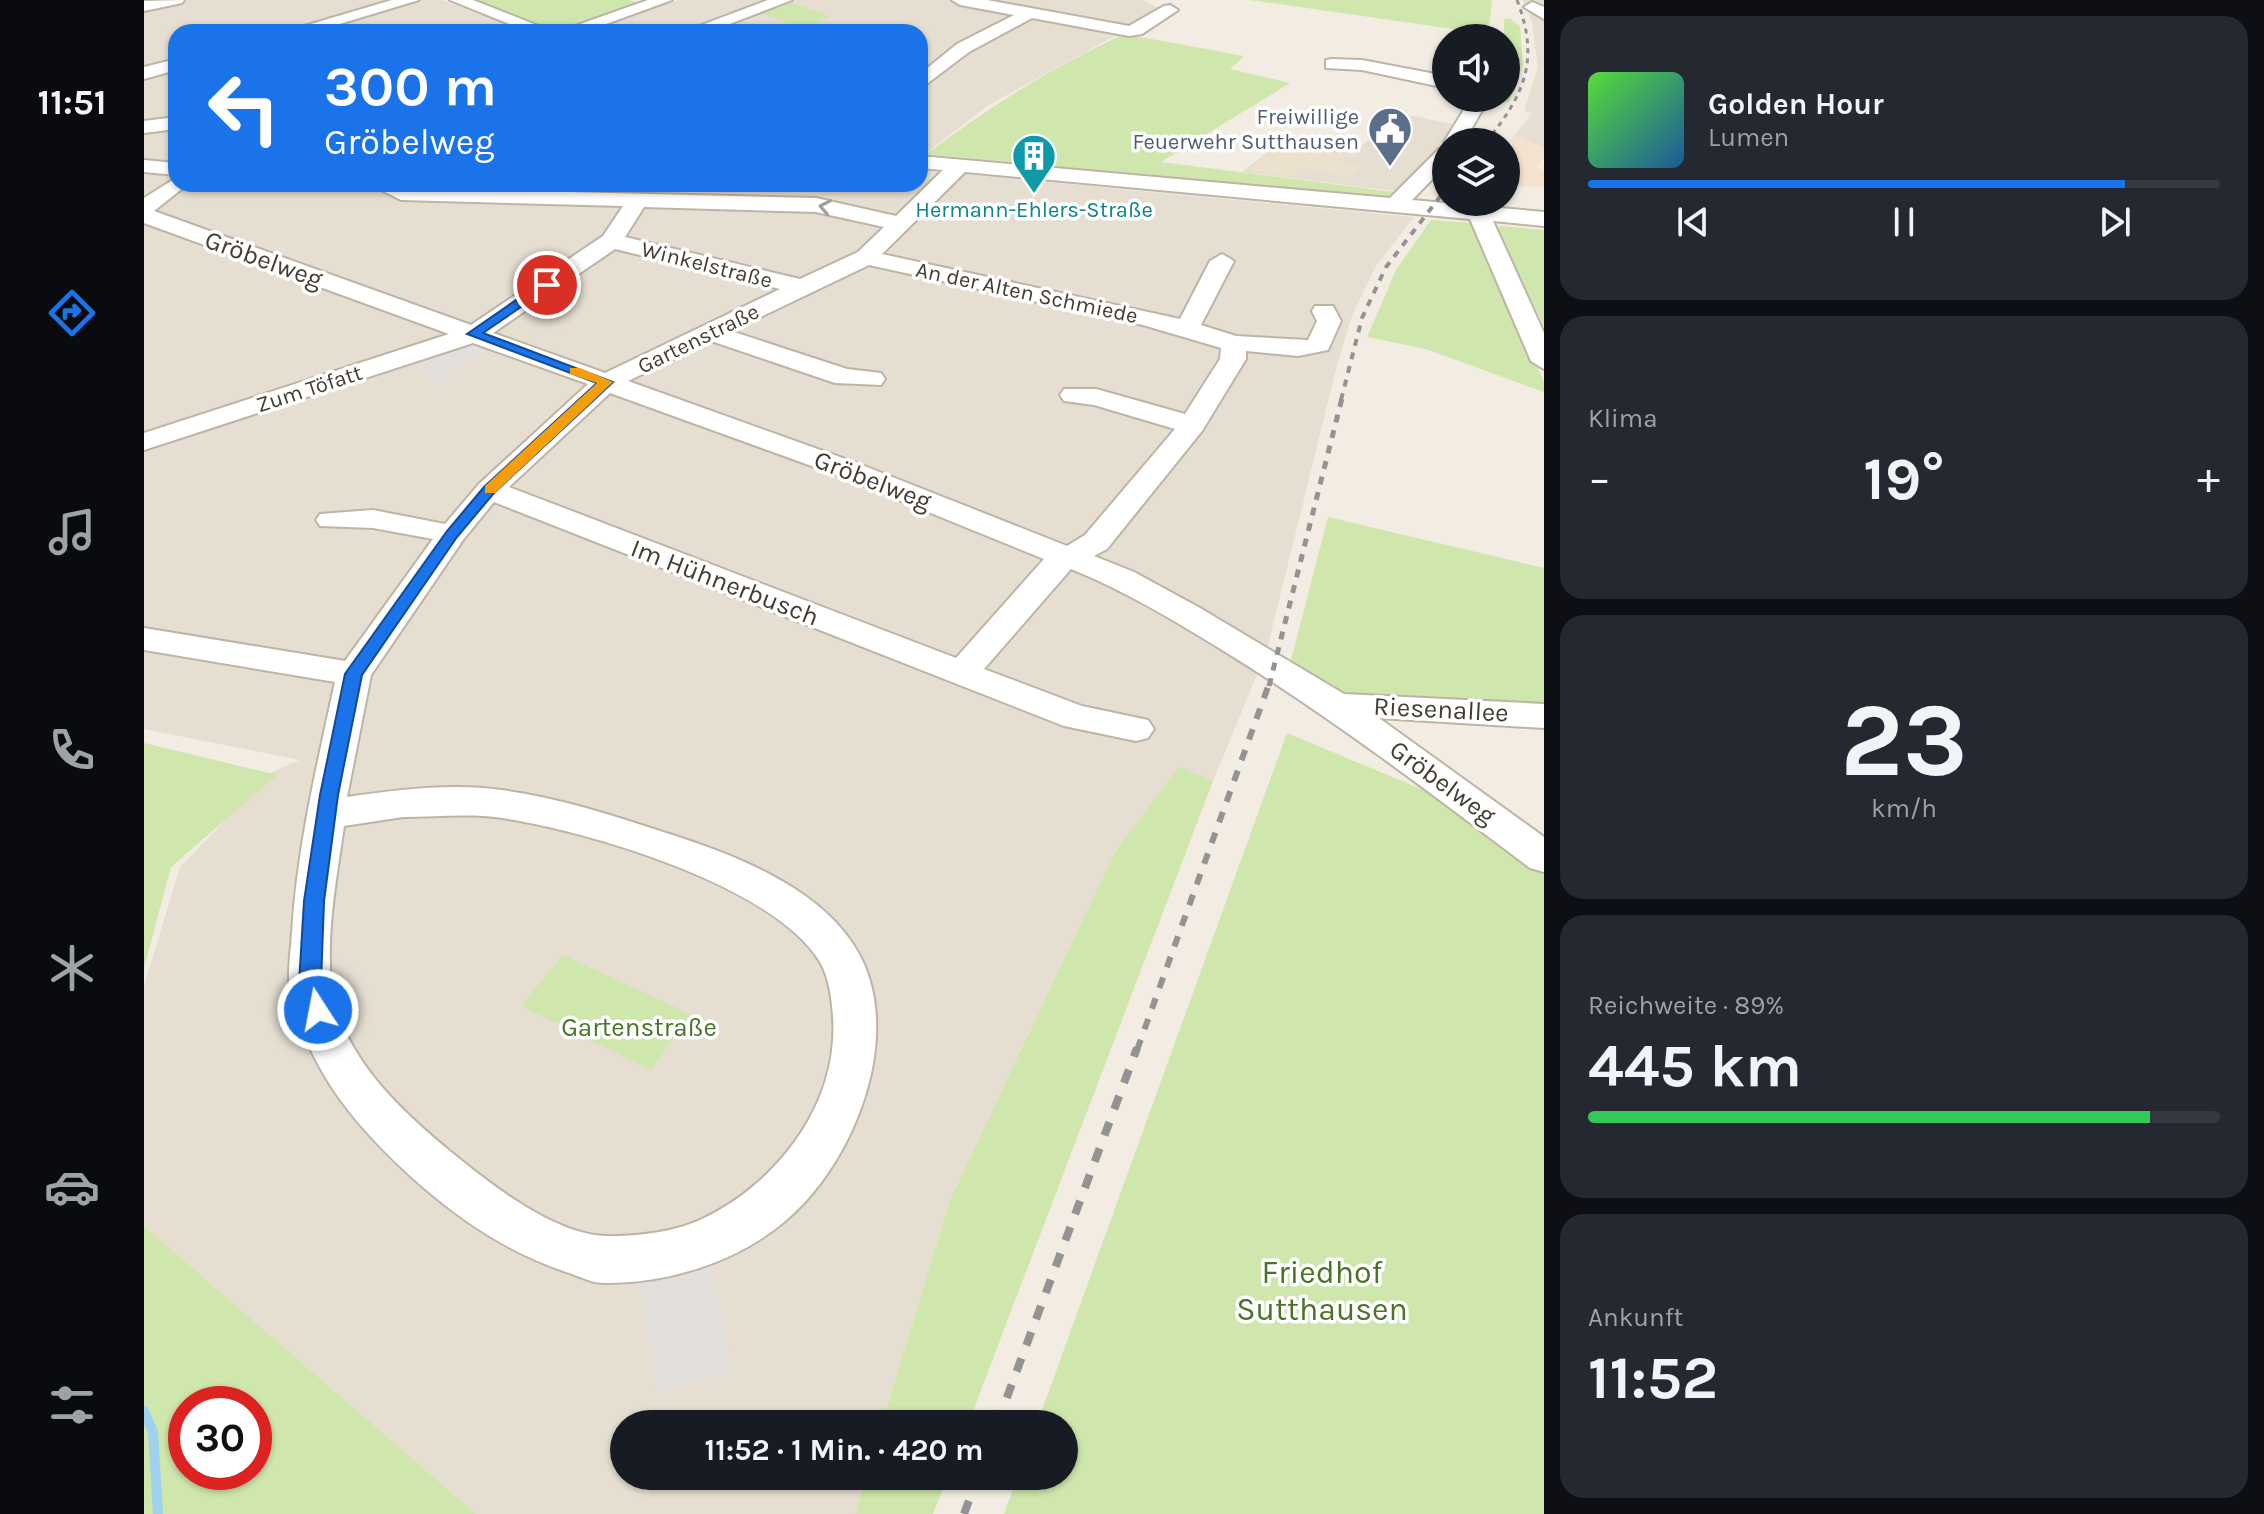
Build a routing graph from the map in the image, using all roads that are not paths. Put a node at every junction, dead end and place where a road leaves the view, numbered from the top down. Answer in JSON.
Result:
{"nodes":[{"id":1,"x":176,"y":0,"type":"edge"},
{"id":2,"x":411,"y":0,"type":"edge"},
{"id":3,"x":458,"y":0,"type":"edge"},
{"id":4,"x":664,"y":0,"type":"edge"},
{"id":5,"x":784,"y":0,"type":"edge"},
{"id":6,"x":1152,"y":0,"type":"edge"},
{"id":7,"x":973,"y":1,"type":"edge"},
{"id":8,"x":144,"y":6,"type":"edge"},
{"id":9,"x":1028,"y":14,"type":"junction"},
{"id":10,"x":322,"y":24,"type":"edge"},
{"id":11,"x":523,"y":24,"type":"edge"},
{"id":12,"x":591,"y":24,"type":"edge"},
{"id":13,"x":715,"y":24,"type":"edge"},
{"id":14,"x":1395,"y":53,"type":"dead end"},
{"id":15,"x":928,"y":56,"type":"edge"},
{"id":16,"x":947,"y":60,"type":"junction"},
{"id":17,"x":1432,"y":60,"type":"edge"},
{"id":18,"x":1332,"y":64,"type":"dead end"},
{"id":19,"x":168,"y":66,"type":"edge"},
{"id":20,"x":144,"y":73,"type":"edge"},
{"id":21,"x":928,"y":76,"type":"edge"},
{"id":22,"x":1432,"y":79,"type":"edge"},
{"id":23,"x":168,"y":124,"type":"edge"},
{"id":24,"x":144,"y":127,"type":"edge"},
{"id":25,"x":168,"y":153,"type":"edge"},
{"id":26,"x":147,"y":157,"type":"edge"},
{"id":27,"x":928,"y":163,"type":"edge"},
{"id":28,"x":961,"y":165,"type":"junction"},
{"id":29,"x":168,"y":166,"type":"edge"},
{"id":30,"x":1432,"y":167,"type":"edge"},
{"id":31,"x":168,"y":191,"type":"edge"},
{"id":32,"x":397,"y":192,"type":"edge"},
{"id":33,"x":639,"y":198,"type":"junction"},
{"id":34,"x":1399,"y":207,"type":"junction"},
{"id":35,"x":144,"y":208,"type":"edge"},
{"id":36,"x":1432,"y":210,"type":"edge"},
{"id":37,"x":144,"y":216,"type":"edge"},
{"id":38,"x":1479,"y":216,"type":"edge"},
{"id":39,"x":1495,"y":216,"type":"edge"},
{"id":40,"x":1544,"y":219,"type":"edge"},
{"id":41,"x":901,"y":224,"type":"junction"},
{"id":42,"x":611,"y":241,"type":"junction"},
{"id":43,"x":866,"y":257,"type":"junction"},
{"id":44,"x":1222,"y":261,"type":"dead end"},
{"id":45,"x":802,"y":287,"type":"junction"},
{"id":46,"x":1324,"y":311,"type":"dead end"},
{"id":47,"x":1188,"y":327,"type":"junction"},
{"id":48,"x":709,"y":332,"type":"junction"},
{"id":49,"x":474,"y":334,"type":"junction"},
{"id":50,"x":1234,"y":344,"type":"junction"},
{"id":51,"x":1544,"y":361,"type":"edge"},
{"id":52,"x":872,"y":379,"type":"dead end"},
{"id":53,"x":606,"y":382,"type":"junction"},
{"id":54,"x":1073,"y":395,"type":"dead end"},
{"id":55,"x":1192,"y":425,"type":"junction"},
{"id":56,"x":144,"y":441,"type":"edge"},
{"id":57,"x":489,"y":490,"type":"junction"},
{"id":58,"x":331,"y":520,"type":"dead end"},
{"id":59,"x":452,"y":534,"type":"junction"},
{"id":60,"x":1071,"y":557,"type":"junction"},
{"id":61,"x":144,"y":639,"type":"edge"},
{"id":62,"x":354,"y":674,"type":"junction"},
{"id":63,"x":961,"y":674,"type":"junction"},
{"id":64,"x":1338,"y":706,"type":"junction"},
{"id":65,"x":1544,"y":716,"type":"edge"},
{"id":66,"x":1136,"y":729,"type":"dead end"},
{"id":67,"x":327,"y":814,"type":"junction"},
{"id":68,"x":1544,"y":857,"type":"edge"}],
"edges":[{"from":1,"to":8,"type":"street"},
{"from":2,"to":10,"type":"street"},
{"from":3,"to":11,"type":"street"},
{"from":4,"to":12,"type":"street"},
{"from":5,"to":13,"type":"street"},
{"from":6,"to":9,"type":"street"},
{"from":7,"to":9,"type":"street"},
{"from":9,"to":16,"type":"street"},
{"from":14,"to":17,"type":"street"},
{"from":15,"to":16,"type":"street"},
{"from":16,"to":21,"type":"street"},
{"from":18,"to":22,"type":"street"},
{"from":19,"to":20,"type":"street"},
{"from":23,"to":24,"type":"street"},
{"from":25,"to":26,"type":"street"},
{"from":26,"to":29,"type":"street"},
{"from":27,"to":28,"type":"street"},
{"from":28,"to":34,"type":"street"},
{"from":28,"to":41,"type":"street","name":"Gartenstraße"},
{"from":30,"to":34,"type":"street"},
{"from":31,"to":35,"type":"street"},
{"from":32,"to":33,"type":"street"},
{"from":41,"to":33,"type":"street","one_way":true},
{"from":33,"to":42,"type":"street"},
{"from":34,"to":36,"type":"street"},
{"from":37,"to":49,"type":"street","name":"Gröbelweg"},
{"from":38,"to":51,"type":"street"},
{"from":39,"to":40,"type":"street"},
{"from":41,"to":43,"type":"street","name":"Gartenstraße"},
{"from":42,"to":45,"type":"street","name":"Winkelstraße"},
{"from":42,"to":49,"type":"street","name":"Zum Töfatt"},
{"from":43,"to":45,"type":"street","name":"Gartenstraße"},
{"from":43,"to":47,"type":"street","name":"An der Alten Schmiede"},
{"from":44,"to":47,"type":"street"},
{"from":45,"to":48,"type":"street","name":"Gartenstraße"},
{"from":46,"to":50,"type":"street","name":"An der Alten Schmiede"},
{"from":47,"to":50,"type":"street","name":"An der Alten Schmiede"},
{"from":48,"to":52,"type":"street"},
{"from":48,"to":53,"type":"street","name":"Gartenstraße"},
{"from":49,"to":53,"type":"street","name":"Gröbelweg"},
{"from":49,"to":56,"type":"street","name":"Zum Töfatt"},
{"from":50,"to":55,"type":"street"},
{"from":53,"to":57,"type":"street","name":"Gartenstraße"},
{"from":53,"to":60,"type":"street","name":"Gröbelweg"},
{"from":54,"to":55,"type":"street"},
{"from":55,"to":60,"type":"street"},
{"from":57,"to":59,"type":"street","name":"Gartenstraße"},
{"from":57,"to":63,"type":"street","name":"Im Hühnerbusch"},
{"from":58,"to":59,"type":"street"},
{"from":59,"to":62,"type":"street","name":"Gartenstraße"},
{"from":60,"to":63,"type":"street"},
{"from":60,"to":64,"type":"street","name":"Gröbelweg"},
{"from":61,"to":62,"type":"street"},
{"from":62,"to":67,"type":"street","name":"Gartenstraße"},
{"from":63,"to":66,"type":"street","name":"Im Hühnerbusch"},
{"from":64,"to":65,"type":"street","name":"Riesenallee"},
{"from":64,"to":68,"type":"street","name":"Gröbelweg"},
{"from":67,"to":67,"type":"street","name":"Gartenstraße"}]}
